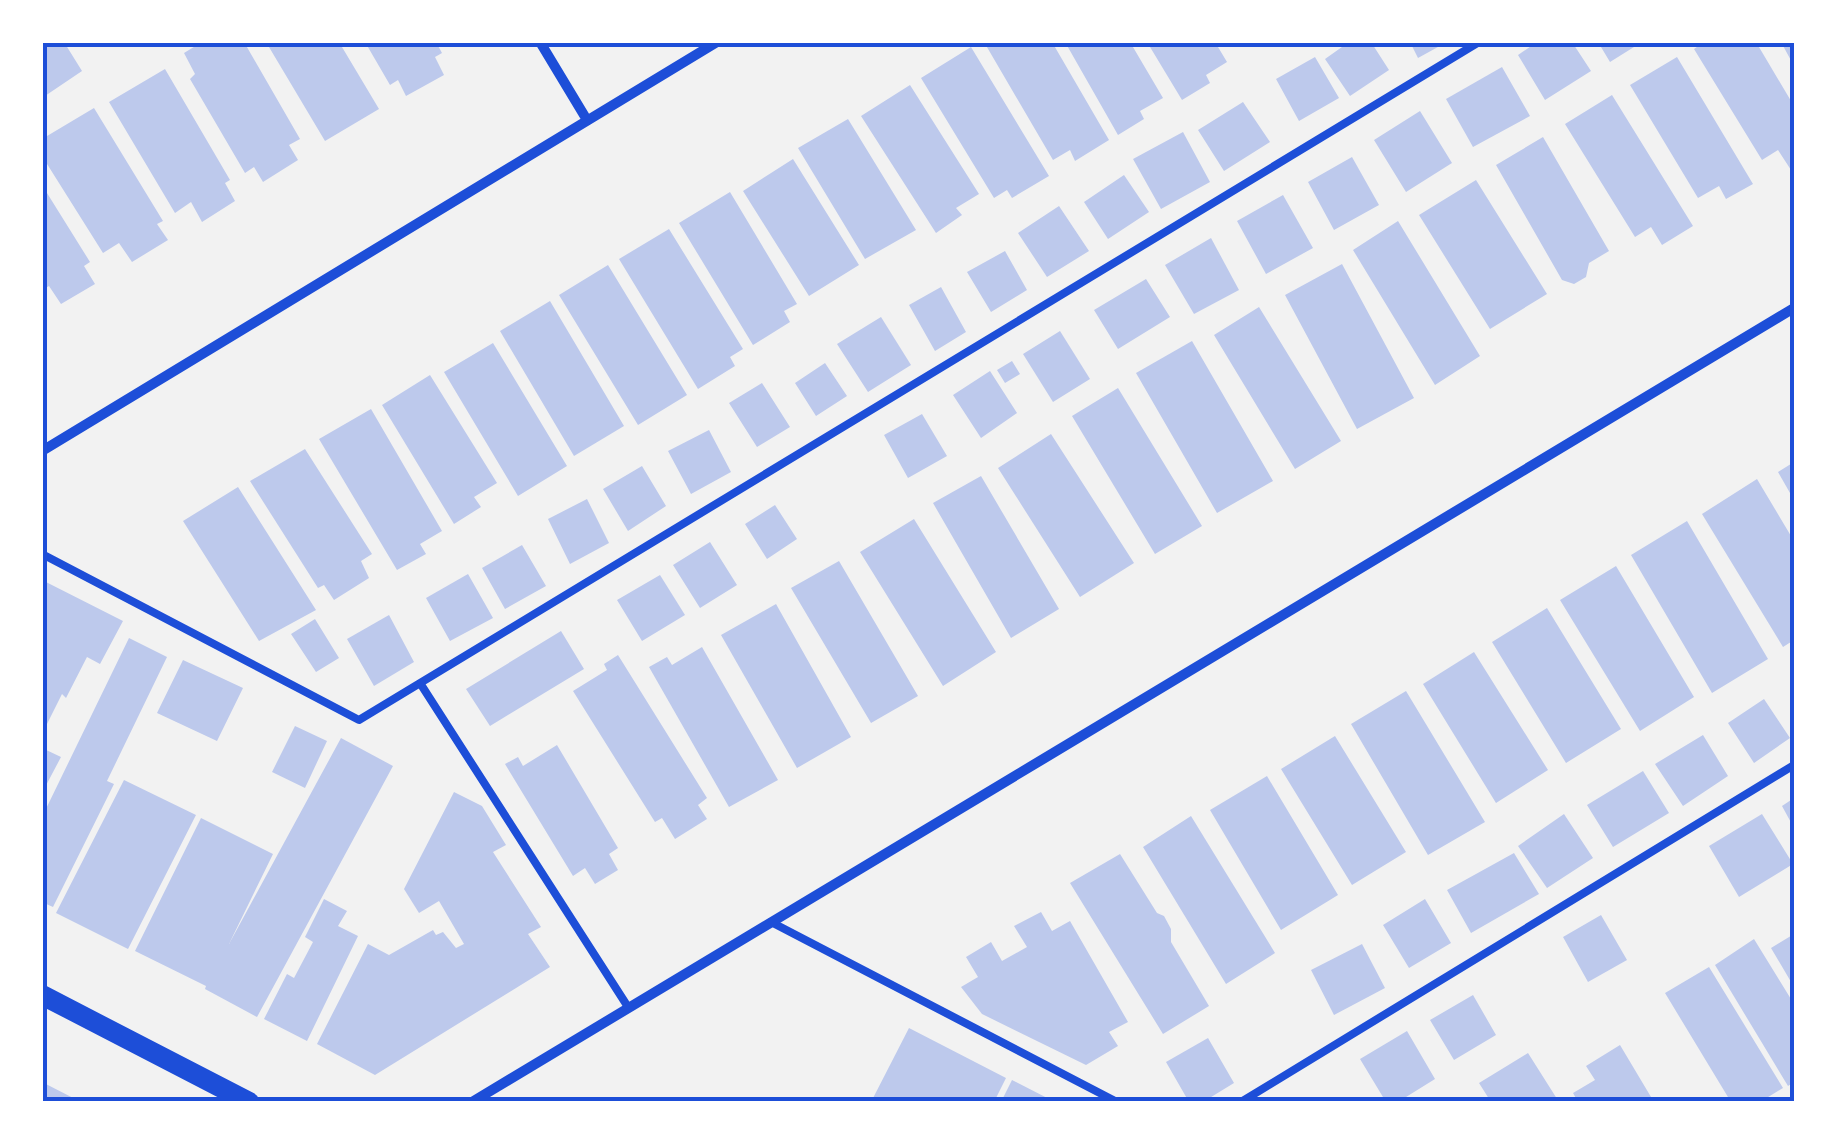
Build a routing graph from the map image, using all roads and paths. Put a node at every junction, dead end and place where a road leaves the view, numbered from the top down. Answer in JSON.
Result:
{"nodes":[{"id":1,"x":540,"y":42,"type":"edge"},
{"id":2,"x":716,"y":42,"type":"edge"},
{"id":3,"x":1479,"y":42,"type":"edge"},
{"id":4,"x":587,"y":120,"type":"junction"},
{"id":5,"x":1794,"y":308,"type":"edge"},
{"id":6,"x":42,"y":451,"type":"edge"},
{"id":7,"x":42,"y":554,"type":"edge"},
{"id":8,"x":420,"y":683,"type":"junction"},
{"id":9,"x":1794,"y":764,"type":"edge"},
{"id":10,"x":770,"y":922,"type":"junction"},
{"id":11,"x":42,"y":995,"type":"edge"},
{"id":12,"x":628,"y":1008,"type":"junction"},
{"id":13,"x":249,"y":1102,"type":"edge"},
{"id":14,"x":472,"y":1102,"type":"edge"},
{"id":15,"x":1117,"y":1102,"type":"edge"},
{"id":16,"x":1241,"y":1102,"type":"edge"}],
"edges":[{"from":1,"to":4,"type":"street"},
{"from":2,"to":4,"type":"street"},
{"from":3,"to":8,"type":"lane"},
{"from":4,"to":6,"type":"street"},
{"from":5,"to":10,"type":"street"},
{"from":7,"to":8,"type":"lane"},
{"from":8,"to":12,"type":"lane"},
{"from":9,"to":16,"type":"lane"},
{"from":10,"to":12,"type":"street"},
{"from":10,"to":15,"type":"lane"},
{"from":11,"to":13,"type":"main road"},
{"from":12,"to":14,"type":"street"}]}
